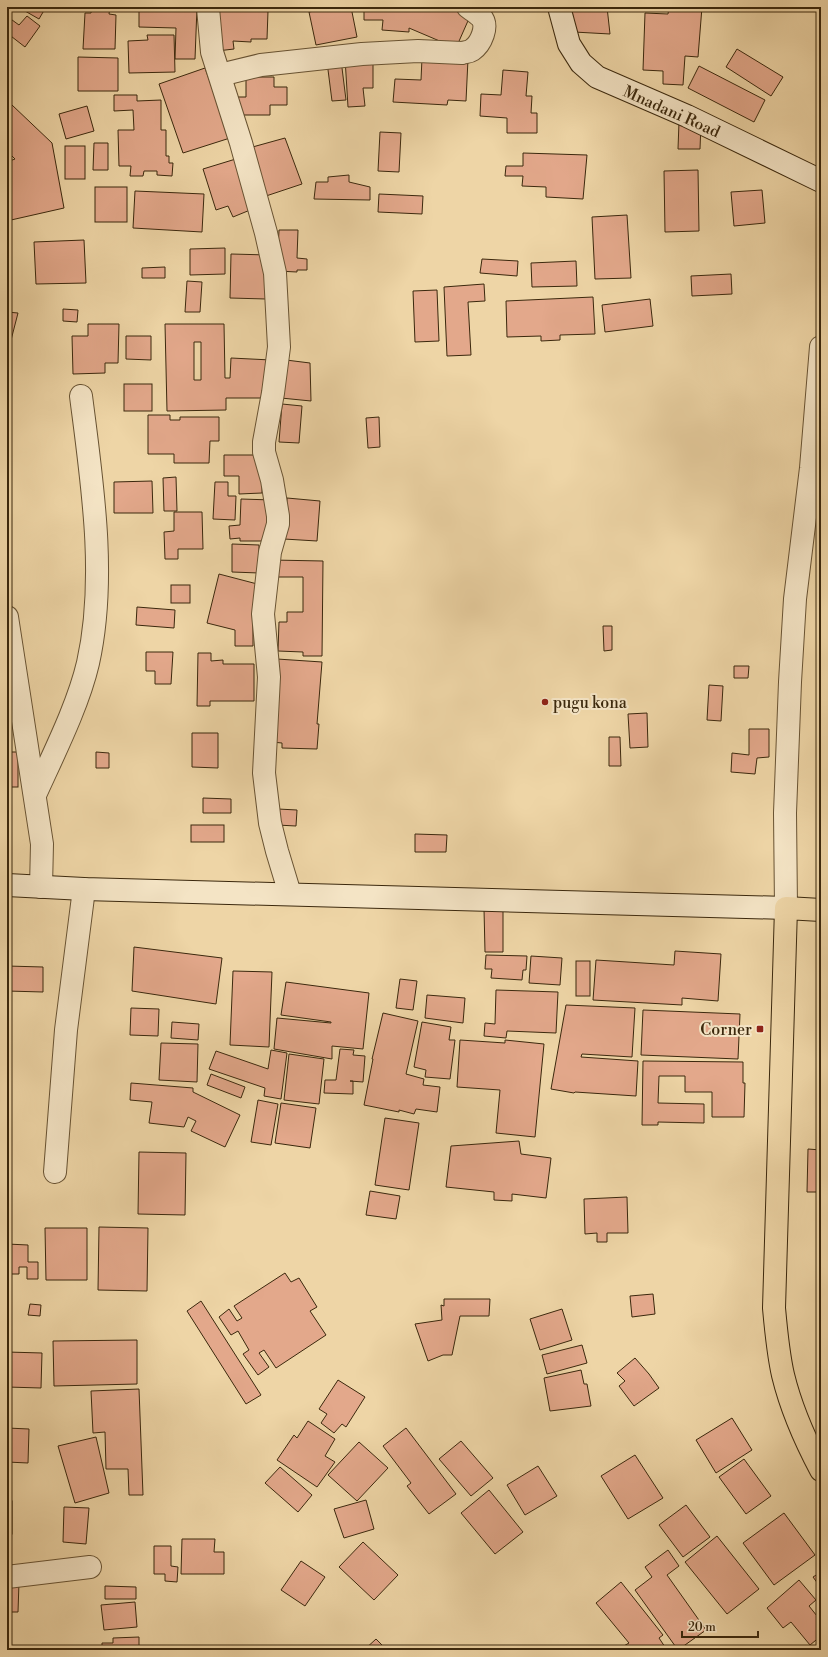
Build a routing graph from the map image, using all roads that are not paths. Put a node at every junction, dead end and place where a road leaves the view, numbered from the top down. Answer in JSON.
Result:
{"nodes":[{"id":1,"x":468,"y":7,"type":"edge"},
{"id":2,"x":558,"y":7,"type":"edge"},
{"id":3,"x":208,"y":8,"type":"dead end"},
{"id":4,"x":220,"y":75,"type":"junction"},
{"id":5,"x":821,"y":181,"type":"edge"},
{"id":6,"x":821,"y":347,"type":"edge"},
{"id":7,"x":81,"y":396,"type":"dead end"},
{"id":8,"x":816,"y":474,"type":"edge"},
{"id":9,"x":7,"y":617,"type":"edge"},
{"id":10,"x":35,"y":795,"type":"junction"},
{"id":11,"x":7,"y":885,"type":"edge"},
{"id":12,"x":41,"y":887,"type":"junction"},
{"id":13,"x":84,"y":889,"type":"junction"},
{"id":14,"x":290,"y":894,"type":"junction"},
{"id":15,"x":786,"y":908,"type":"junction"},
{"id":16,"x":821,"y":910,"type":"edge"},
{"id":17,"x":55,"y":1172,"type":"dead end"},
{"id":18,"x":821,"y":1470,"type":"edge"},
{"id":19,"x":90,"y":1567,"type":"dead end"},
{"id":20,"x":7,"y":1577,"type":"edge"}],
"edges":[{"from":1,"to":4,"type":"street"},
{"from":2,"to":5,"type":"street","name":"Mnadani Road"},
{"from":3,"to":4,"type":"street"},
{"from":4,"to":14,"type":"street"},
{"from":6,"to":8,"type":"street"},
{"from":7,"to":10,"type":"street"},
{"from":8,"to":15,"type":"street"},
{"from":9,"to":10,"type":"street"},
{"from":10,"to":12,"type":"street"},
{"from":11,"to":12,"type":"street"},
{"from":12,"to":13,"type":"street"},
{"from":13,"to":14,"type":"street"},
{"from":13,"to":17,"type":"street"},
{"from":14,"to":15,"type":"street"},
{"from":15,"to":16,"type":"main road"},
{"from":15,"to":18,"type":"main road"},
{"from":19,"to":20,"type":"street"}]}
